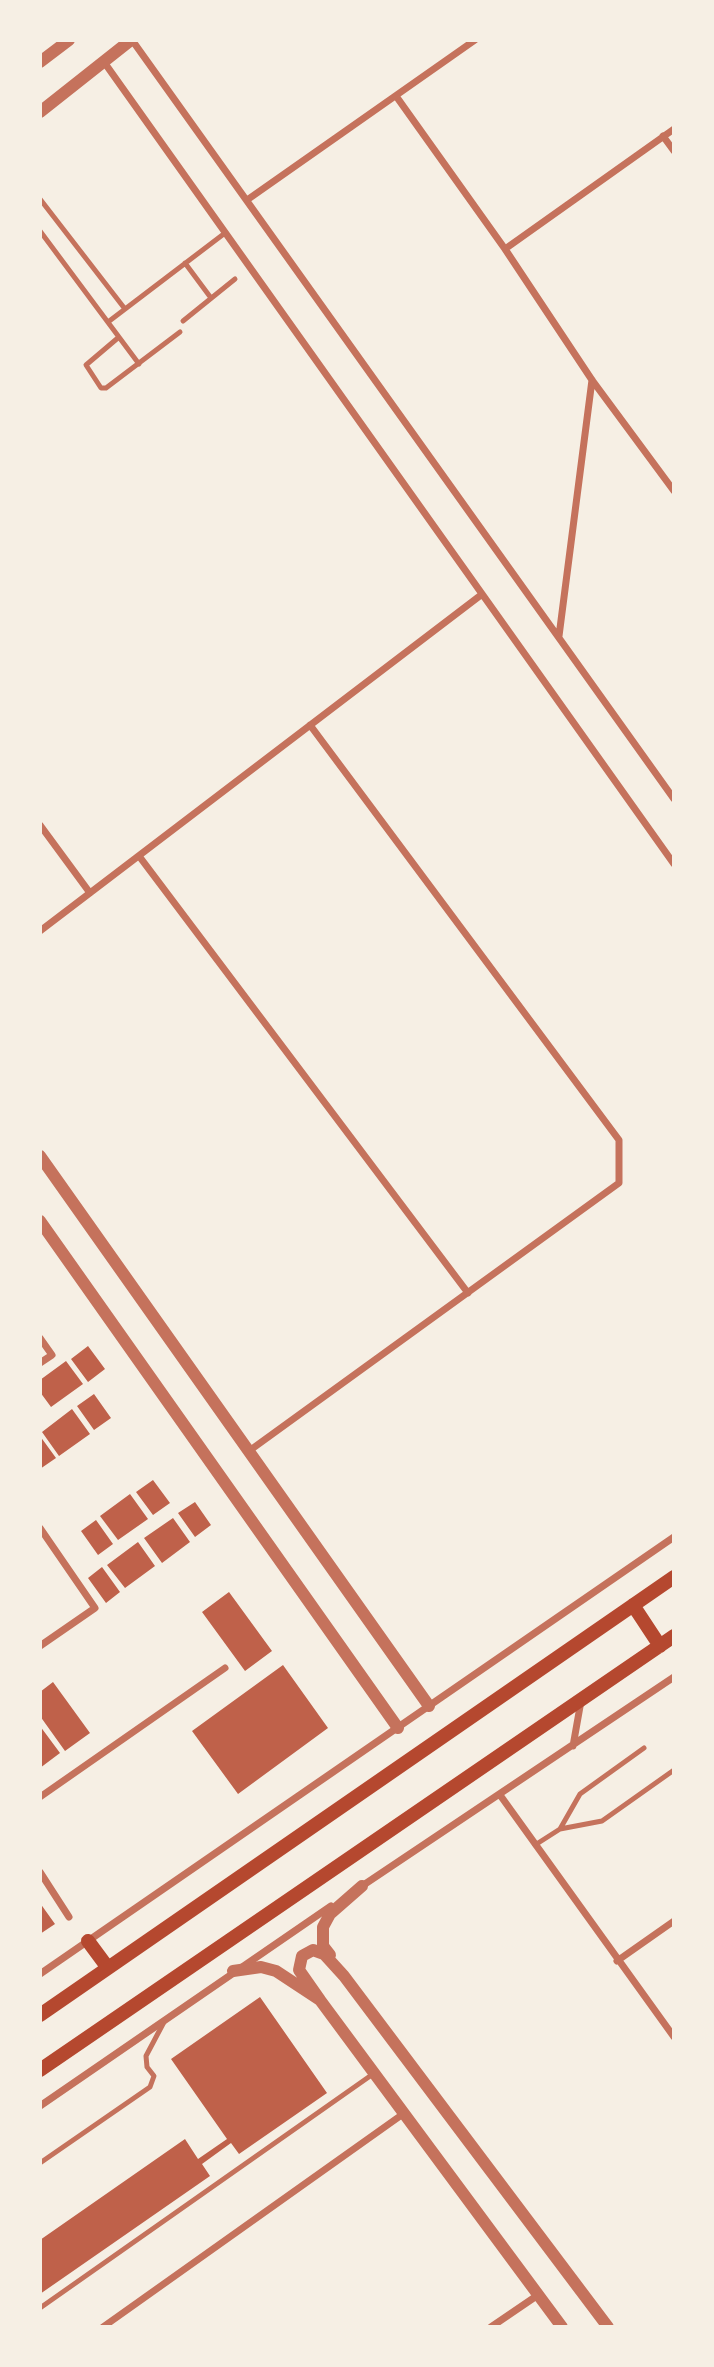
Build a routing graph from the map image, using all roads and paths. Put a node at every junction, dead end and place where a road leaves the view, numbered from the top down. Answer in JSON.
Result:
{"nodes":[{"id":1,"x":69,"y":40,"type":"edge"},
{"id":2,"x":132,"y":40,"type":"edge"},
{"id":3,"x":475,"y":40,"type":"edge"},
{"id":4,"x":40,"y":62,"type":"edge"},
{"id":5,"x":104,"y":62,"type":"junction"},
{"id":6,"x":396,"y":96,"type":"junction"},
{"id":7,"x":40,"y":112,"type":"edge"},
{"id":8,"x":674,"y":129,"type":"edge"},
{"id":9,"x":663,"y":136,"type":"junction"},
{"id":10,"x":674,"y":151,"type":"edge"},
{"id":11,"x":40,"y":199,"type":"edge"},
{"id":12,"x":247,"y":200,"type":"junction"},
{"id":13,"x":40,"y":231,"type":"edge"},
{"id":14,"x":225,"y":233,"type":"junction"},
{"id":15,"x":505,"y":249,"type":"junction"},
{"id":16,"x":185,"y":263,"type":"junction"},
{"id":17,"x":235,"y":279,"type":"dead end"},
{"id":18,"x":211,"y":298,"type":"junction"},
{"id":19,"x":125,"y":309,"type":"junction"},
{"id":20,"x":183,"y":321,"type":"dead end"},
{"id":21,"x":108,"y":322,"type":"junction"},
{"id":22,"x":180,"y":332,"type":"dead end"},
{"id":23,"x":119,"y":337,"type":"junction"},
{"id":24,"x":139,"y":364,"type":"junction"},
{"id":25,"x":592,"y":380,"type":"junction"},
{"id":26,"x":674,"y":491,"type":"edge"},
{"id":27,"x":481,"y":595,"type":"junction"},
{"id":28,"x":559,"y":637,"type":"junction"},
{"id":29,"x":310,"y":725,"type":"junction"},
{"id":30,"x":674,"y":799,"type":"edge"},
{"id":31,"x":40,"y":825,"type":"edge"},
{"id":32,"x":139,"y":856,"type":"junction"},
{"id":33,"x":674,"y":864,"type":"edge"},
{"id":34,"x":90,"y":893,"type":"junction"},
{"id":35,"x":40,"y":931,"type":"edge"},
{"id":36,"x":40,"y":1156,"type":"edge"},
{"id":37,"x":40,"y":1221,"type":"edge"},
{"id":38,"x":468,"y":1293,"type":"junction"},
{"id":39,"x":40,"y":1338,"type":"edge"},
{"id":40,"x":40,"y":1363,"type":"edge"},
{"id":41,"x":248,"y":1451,"type":"junction"},
{"id":42,"x":40,"y":1528,"type":"edge"},
{"id":43,"x":674,"y":1537,"type":"edge"},
{"id":44,"x":674,"y":1577,"type":"edge"},
{"id":45,"x":634,"y":1605,"type":"junction"},
{"id":46,"x":674,"y":1636,"type":"edge"},
{"id":47,"x":40,"y":1646,"type":"edge"},
{"id":48,"x":660,"y":1646,"type":"junction"},
{"id":49,"x":225,"y":1668,"type":"dead end"},
{"id":50,"x":674,"y":1677,"type":"edge"},
{"id":51,"x":581,"y":1700,"type":"junction"},
{"id":52,"x":429,"y":1706,"type":"junction"},
{"id":53,"x":398,"y":1728,"type":"junction"},
{"id":54,"x":573,"y":1746,"type":"junction"},
{"id":55,"x":644,"y":1748,"type":"dead end"},
{"id":56,"x":674,"y":1770,"type":"edge"},
{"id":57,"x":500,"y":1795,"type":"junction"},
{"id":58,"x":40,"y":1797,"type":"edge"},
{"id":59,"x":560,"y":1829,"type":"junction"},
{"id":60,"x":535,"y":1845,"type":"junction"},
{"id":61,"x":40,"y":1872,"type":"edge"},
{"id":62,"x":362,"y":1886,"type":"junction"},
{"id":63,"x":69,"y":1917,"type":"dead end"},
{"id":64,"x":674,"y":1922,"type":"edge"},
{"id":65,"x":88,"y":1941,"type":"junction"},
{"id":66,"x":617,"y":1961,"type":"junction"},
{"id":67,"x":108,"y":1968,"type":"junction"},
{"id":68,"x":233,"y":1971,"type":"junction"},
{"id":69,"x":40,"y":1974,"type":"edge"},
{"id":70,"x":344,"y":1976,"type":"junction"},
{"id":71,"x":320,"y":2000,"type":"junction"},
{"id":72,"x":40,"y":2015,"type":"edge"},
{"id":73,"x":168,"y":2017,"type":"junction"},
{"id":74,"x":674,"y":2037,"type":"edge"},
{"id":75,"x":40,"y":2070,"type":"edge"},
{"id":76,"x":374,"y":2074,"type":"junction"},
{"id":77,"x":40,"y":2106,"type":"edge"},
{"id":78,"x":403,"y":2114,"type":"junction"},
{"id":79,"x":40,"y":2162,"type":"edge"},
{"id":80,"x":538,"y":2295,"type":"junction"},
{"id":81,"x":40,"y":2308,"type":"edge"},
{"id":82,"x":103,"y":2327,"type":"edge"},
{"id":83,"x":491,"y":2327,"type":"edge"},
{"id":84,"x":562,"y":2327,"type":"edge"},
{"id":85,"x":608,"y":2327,"type":"edge"}],
"edges":[{"from":1,"to":4,"type":"street"},
{"from":2,"to":5,"type":"street"},
{"from":2,"to":12,"type":"street"},
{"from":3,"to":6,"type":"street"},
{"from":5,"to":7,"type":"street"},
{"from":5,"to":14,"type":"street"},
{"from":6,"to":12,"type":"street"},
{"from":6,"to":15,"type":"street"},
{"from":8,"to":9,"type":"street"},
{"from":9,"to":10,"type":"street"},
{"from":9,"to":15,"type":"street"},
{"from":11,"to":19,"type":"lane"},
{"from":12,"to":28,"type":"street"},
{"from":13,"to":21,"type":"lane"},
{"from":14,"to":16,"type":"lane"},
{"from":14,"to":27,"type":"street"},
{"from":15,"to":25,"type":"street"},
{"from":16,"to":18,"type":"lane"},
{"from":16,"to":19,"type":"lane"},
{"from":17,"to":18,"type":"lane"},
{"from":18,"to":20,"type":"lane"},
{"from":19,"to":21,"type":"lane"},
{"from":21,"to":23,"type":"lane"},
{"from":22,"to":24,"type":"lane"},
{"from":23,"to":24,"type":"lane"},
{"from":23,"to":24,"type":"lane"},
{"from":25,"to":26,"type":"street"},
{"from":25,"to":28,"type":"street"},
{"from":27,"to":29,"type":"street"},
{"from":27,"to":33,"type":"street"},
{"from":28,"to":30,"type":"street"},
{"from":29,"to":32,"type":"street"},
{"from":29,"to":38,"type":"street"},
{"from":31,"to":34,"type":"street"},
{"from":32,"to":34,"type":"street"},
{"from":32,"to":38,"type":"street"},
{"from":34,"to":35,"type":"street"},
{"from":36,"to":41,"type":"street"},
{"from":37,"to":53,"type":"street"},
{"from":38,"to":41,"type":"street"},
{"from":39,"to":40,"type":"street"},
{"from":41,"to":52,"type":"street"},
{"from":42,"to":47,"type":"street"},
{"from":43,"to":52,"type":"street"},
{"from":44,"to":45,"type":"main road"},
{"from":45,"to":48,"type":"main road"},
{"from":45,"to":67,"type":"main road"},
{"from":46,"to":48,"type":"main road"},
{"from":48,"to":51,"type":"main road"},
{"from":49,"to":58,"type":"street"},
{"from":50,"to":54,"type":"street"},
{"from":51,"to":54,"type":"street"},
{"from":51,"to":75,"type":"main road"},
{"from":52,"to":53,"type":"street"},
{"from":53,"to":65,"type":"street"},
{"from":54,"to":57,"type":"street"},
{"from":55,"to":59,"type":"lane"},
{"from":56,"to":59,"type":"lane"},
{"from":57,"to":60,"type":"street"},
{"from":57,"to":62,"type":"street"},
{"from":59,"to":60,"type":"lane"},
{"from":60,"to":66,"type":"street"},
{"from":61,"to":63,"type":"street"},
{"from":62,"to":68,"type":"street"},
{"from":62,"to":70,"type":"street"},
{"from":64,"to":66,"type":"street"},
{"from":65,"to":67,"type":"main road"},
{"from":65,"to":69,"type":"street"},
{"from":66,"to":74,"type":"street"},
{"from":67,"to":72,"type":"main road"},
{"from":68,"to":71,"type":"street"},
{"from":68,"to":73,"type":"street"},
{"from":70,"to":71,"type":"street"},
{"from":70,"to":85,"type":"street"},
{"from":71,"to":76,"type":"street"},
{"from":73,"to":77,"type":"street"},
{"from":73,"to":79,"type":"lane"},
{"from":76,"to":78,"type":"street"},
{"from":76,"to":81,"type":"lane"},
{"from":78,"to":80,"type":"street"},
{"from":78,"to":82,"type":"street"},
{"from":80,"to":83,"type":"street"},
{"from":80,"to":84,"type":"street"}]}
